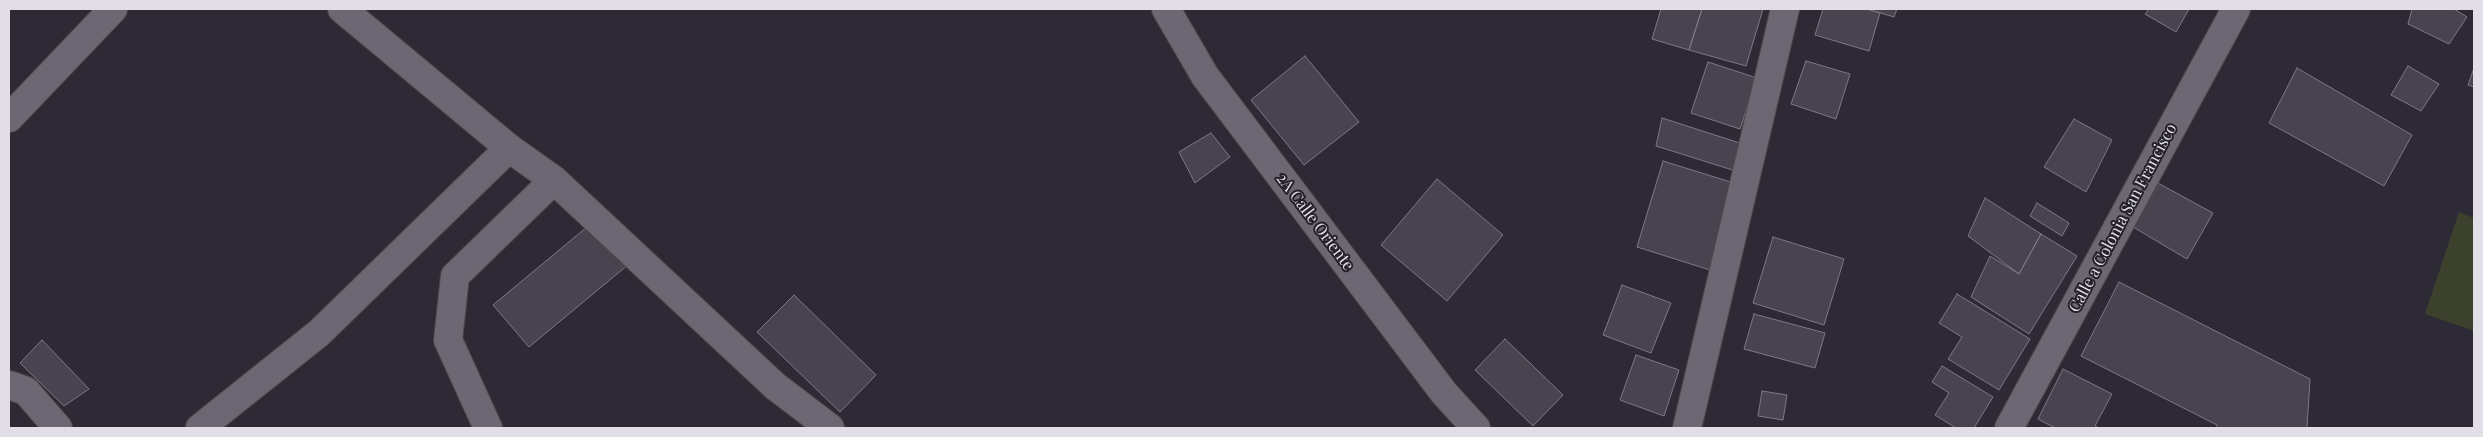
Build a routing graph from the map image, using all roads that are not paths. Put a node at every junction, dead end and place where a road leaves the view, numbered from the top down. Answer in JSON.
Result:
{"nodes":[{"id":1,"x":113,"y":9,"type":"edge"},
{"id":2,"x":342,"y":9,"type":"edge"},
{"id":3,"x":1166,"y":9,"type":"edge"},
{"id":4,"x":1785,"y":9,"type":"edge"},
{"id":5,"x":2236,"y":9,"type":"edge"},
{"id":6,"x":9,"y":118,"type":"edge"},
{"id":7,"x":509,"y":148,"type":"junction"},
{"id":8,"x":554,"y":180,"type":"junction"},
{"id":9,"x":9,"y":385,"type":"edge"},
{"id":10,"x":58,"y":428,"type":"edge"},
{"id":11,"x":200,"y":428,"type":"edge"},
{"id":12,"x":488,"y":428,"type":"edge"},
{"id":13,"x":830,"y":428,"type":"edge"},
{"id":14,"x":1476,"y":428,"type":"edge"},
{"id":15,"x":1687,"y":428,"type":"edge"},
{"id":16,"x":2009,"y":428,"type":"edge"}],
"edges":[{"from":1,"to":6,"type":"street"},
{"from":2,"to":7,"type":"street"},
{"from":3,"to":14,"type":"street","name":"2A Calle Oriente"},
{"from":4,"to":15,"type":"street"},
{"from":5,"to":16,"type":"street","name":"Calle a Colonia San Francisco"},
{"from":7,"to":8,"type":"street"},
{"from":7,"to":11,"type":"street"},
{"from":8,"to":12,"type":"street"},
{"from":8,"to":13,"type":"street"},
{"from":9,"to":10,"type":"street"}]}
